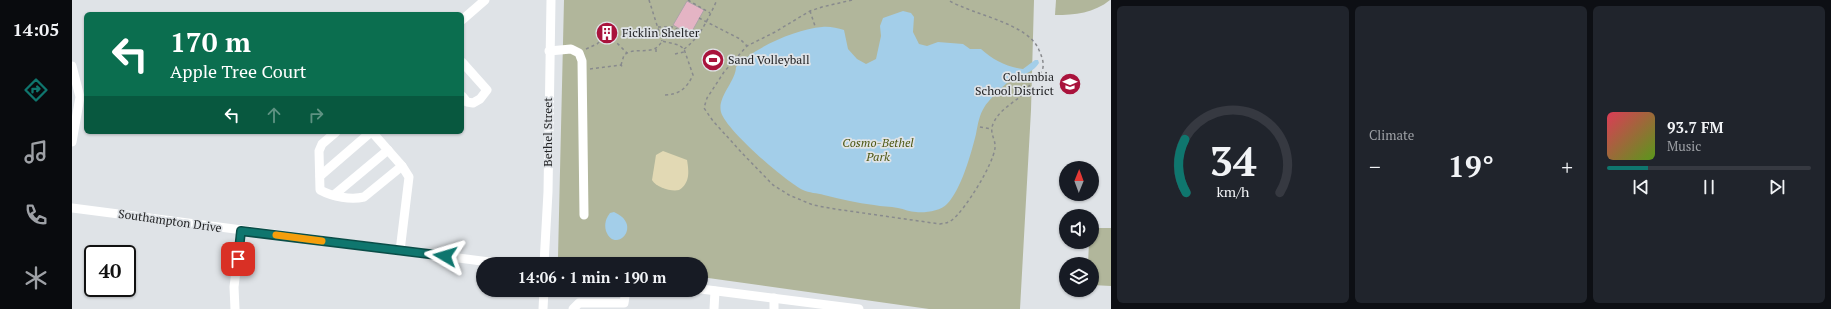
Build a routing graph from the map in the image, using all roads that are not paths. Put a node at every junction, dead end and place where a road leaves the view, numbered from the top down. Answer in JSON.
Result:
{"nodes":[{"id":1,"x":485,"y":0,"type":"edge"},
{"id":2,"x":551,"y":0,"type":"edge"},
{"id":3,"x":464,"y":18,"type":"edge"},
{"id":4,"x":549,"y":51,"type":"junction"},
{"id":5,"x":464,"y":64,"type":"edge"},
{"id":6,"x":72,"y":66,"type":"edge"},
{"id":7,"x":464,"y":98,"type":"edge"},
{"id":8,"x":334,"y":134,"type":"edge"},
{"id":9,"x":369,"y":134,"type":"edge"},
{"id":10,"x":373,"y":134,"type":"edge"},
{"id":11,"x":72,"y":142,"type":"edge"},
{"id":12,"x":388,"y":150,"type":"junction"},
{"id":13,"x":402,"y":166,"type":"junction"},
{"id":14,"x":320,"y":176,"type":"junction"},
{"id":15,"x":334,"y":195,"type":"junction"},
{"id":16,"x":72,"y":208,"type":"edge"},
{"id":17,"x":584,"y":215,"type":"dead end"},
{"id":18,"x":241,"y":231,"type":"junction"},
{"id":19,"x":400,"y":251,"type":"junction"},
{"id":20,"x":544,"y":257,"type":"edge"},
{"id":21,"x":476,"y":260,"type":"edge"},
{"id":22,"x":708,"y":290,"type":"edge"},
{"id":23,"x":715,"y":291,"type":"junction"},
{"id":24,"x":544,"y":297,"type":"edge"},
{"id":25,"x":625,"y":297,"type":"edge"},
{"id":26,"x":774,"y":298,"type":"junction"},
{"id":27,"x":235,"y":309,"type":"edge"},
{"id":28,"x":543,"y":309,"type":"edge"},
{"id":29,"x":573,"y":309,"type":"edge"},
{"id":30,"x":714,"y":309,"type":"edge"},
{"id":31,"x":774,"y":309,"type":"edge"},
{"id":32,"x":859,"y":309,"type":"edge"}],
"edges":[{"from":1,"to":3,"type":"street"},
{"from":2,"to":4,"type":"street","name":"Bethel Street"},
{"from":4,"to":17,"type":"street"},
{"from":4,"to":20,"type":"street","name":"Bethel Street"},
{"from":5,"to":7,"type":"street"},
{"from":6,"to":11,"type":"street"},
{"from":8,"to":14,"type":"street"},
{"from":9,"to":14,"type":"street"},
{"from":10,"to":12,"type":"street"},
{"from":12,"to":13,"type":"street"},
{"from":12,"to":15,"type":"street"},
{"from":13,"to":15,"type":"street"},
{"from":13,"to":19,"type":"street"},
{"from":14,"to":15,"type":"street"},
{"from":16,"to":18,"type":"street","name":"Southampton Drive"},
{"from":18,"to":19,"type":"street","name":"Southampton Drive"},
{"from":18,"to":27,"type":"street"},
{"from":19,"to":21,"type":"street","name":"Southampton Drive"},
{"from":22,"to":23,"type":"street"},
{"from":23,"to":26,"type":"street"},
{"from":23,"to":30,"type":"street"},
{"from":24,"to":28,"type":"street"},
{"from":25,"to":29,"type":"street"},
{"from":26,"to":31,"type":"street"},
{"from":26,"to":32,"type":"street"}]}
